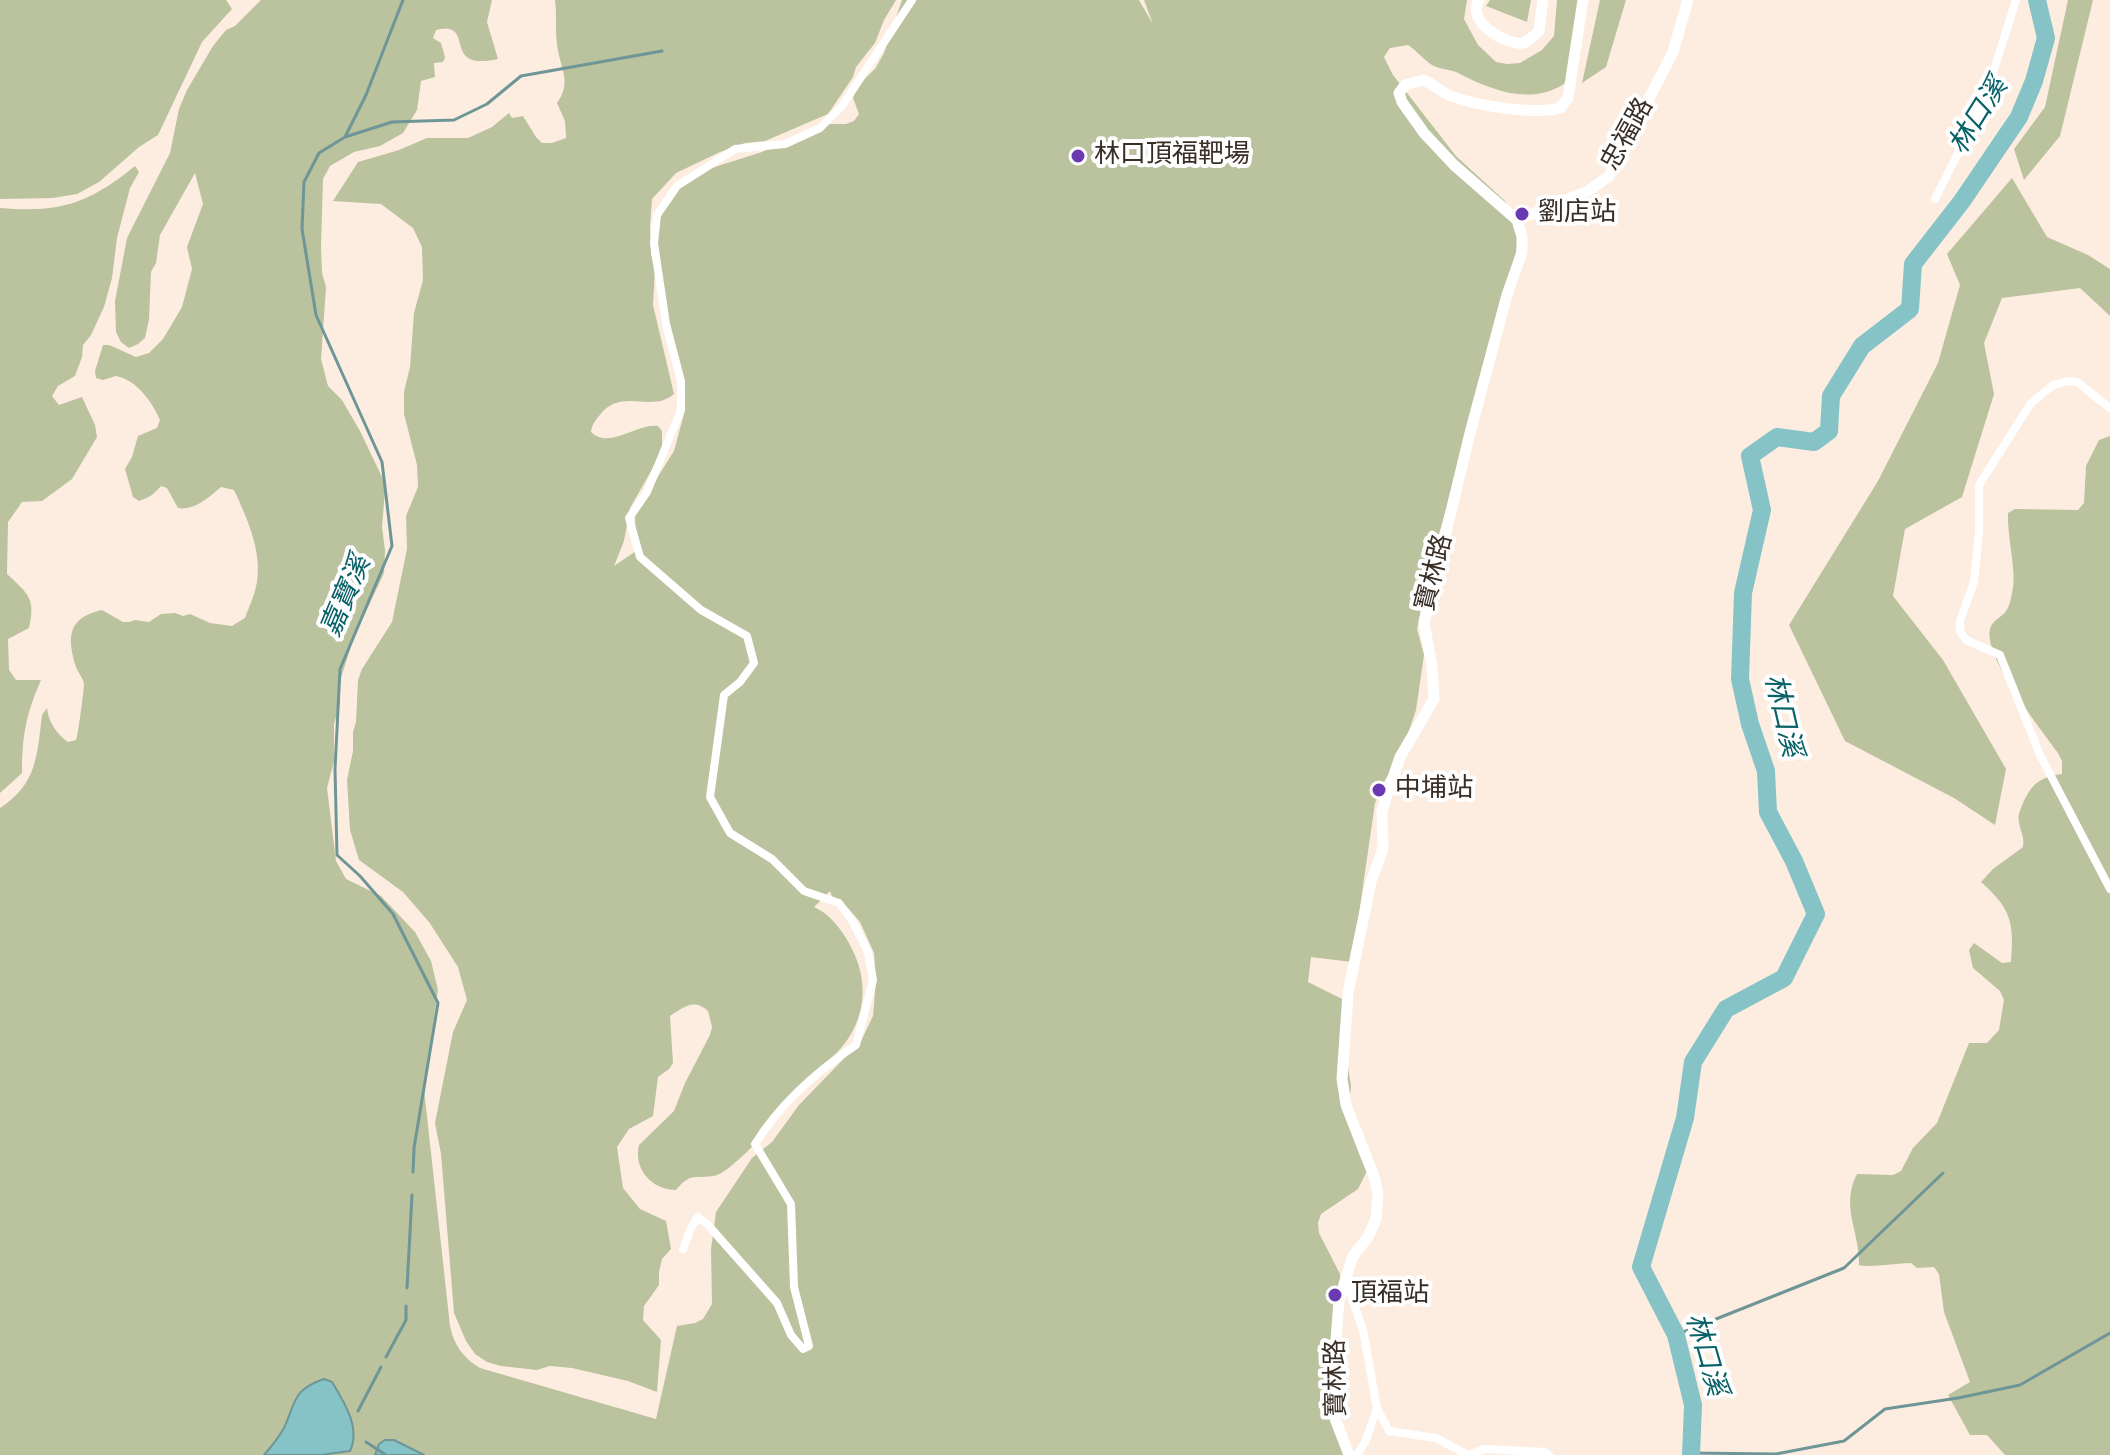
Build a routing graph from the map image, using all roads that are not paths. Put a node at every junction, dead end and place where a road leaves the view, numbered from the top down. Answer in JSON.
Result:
{"nodes":[{"id":1,"x":912,"y":0,"type":"edge"},
{"id":2,"x":1479,"y":0,"type":"edge"},
{"id":3,"x":1543,"y":0,"type":"edge"},
{"id":4,"x":1583,"y":0,"type":"edge"},
{"id":5,"x":1688,"y":0,"type":"edge"},
{"id":6,"x":2016,"y":0,"type":"edge"},
{"id":7,"x":1935,"y":199,"type":"dead end"},
{"id":8,"x":1517,"y":220,"type":"junction"},
{"id":9,"x":2110,"y":408,"type":"edge"},
{"id":10,"x":2110,"y":889,"type":"edge"},
{"id":11,"x":683,"y":1249,"type":"dead end"},
{"id":12,"x":1345,"y":1279,"type":"junction"},
{"id":13,"x":1377,"y":1408,"type":"junction"},
{"id":14,"x":1349,"y":1455,"type":"edge"},
{"id":15,"x":1357,"y":1455,"type":"edge"},
{"id":16,"x":1469,"y":1455,"type":"edge"},
{"id":17,"x":1549,"y":1455,"type":"edge"}],
"edges":[{"from":1,"to":11,"type":"street"},
{"from":2,"to":3,"type":"main road"},
{"from":4,"to":8,"type":"main road"},
{"from":5,"to":8,"type":"main road","name":"忠福路"},
{"from":6,"to":7,"type":"street"},
{"from":8,"to":12,"type":"main road","name":"寶林路"},
{"from":9,"to":10,"type":"street"},
{"from":12,"to":13,"type":"street"},
{"from":12,"to":14,"type":"main road","name":"寶林路"},
{"from":13,"to":15,"type":"street"},
{"from":13,"to":16,"type":"street"},
{"from":16,"to":17,"type":"street"}]}
